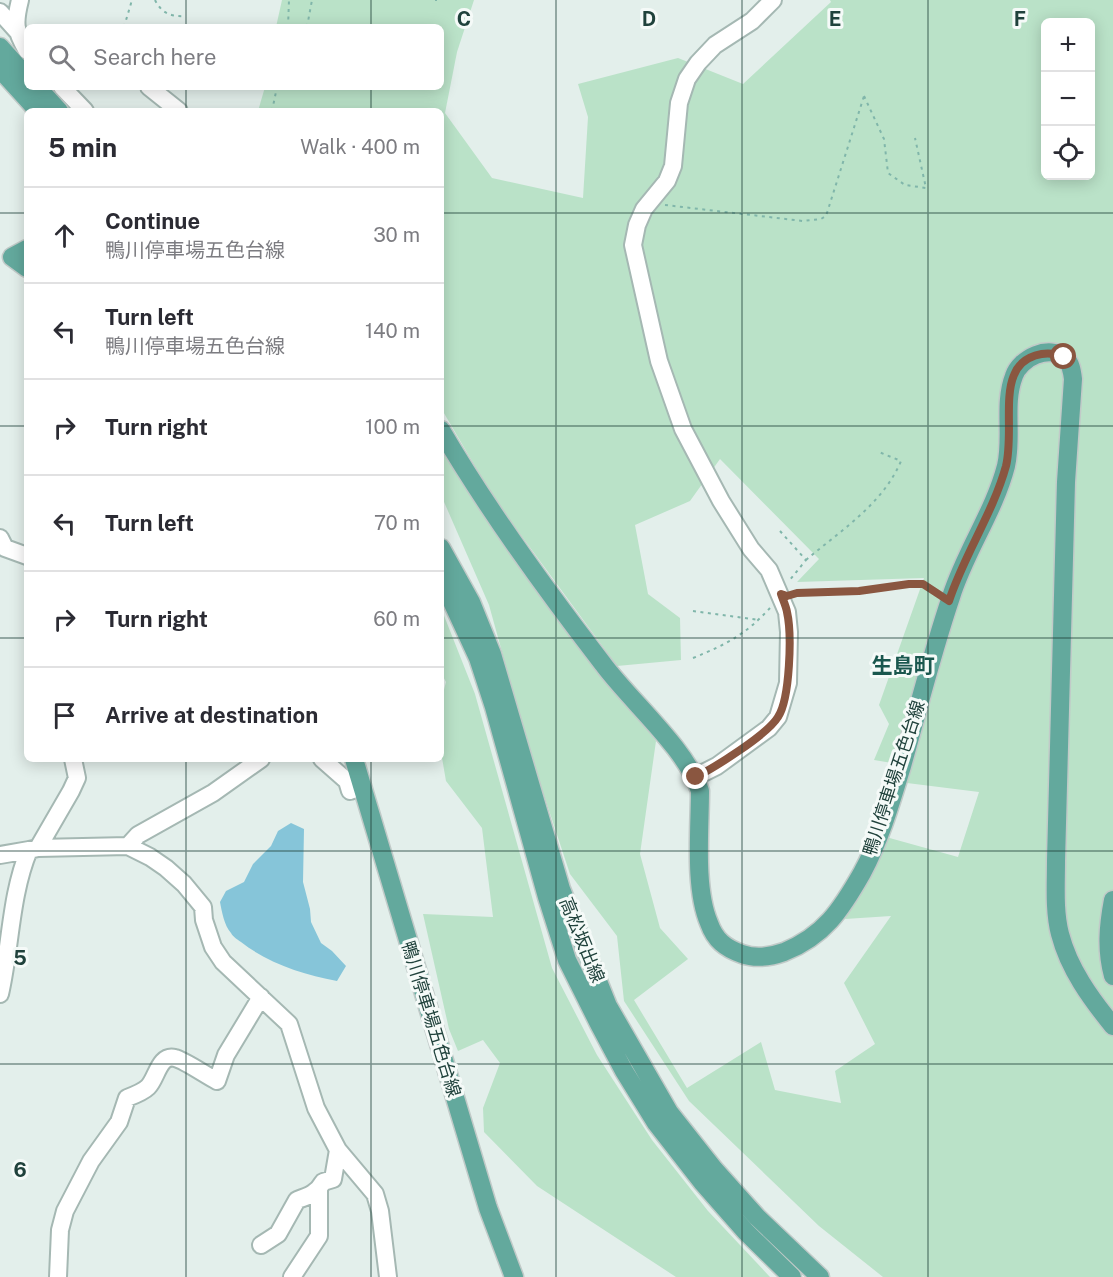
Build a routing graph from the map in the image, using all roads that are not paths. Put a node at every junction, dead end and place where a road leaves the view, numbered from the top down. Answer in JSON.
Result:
{"nodes":[{"id":1,"x":20,"y":0,"type":"edge"},
{"id":2,"x":773,"y":0,"type":"edge"},
{"id":3,"x":0,"y":12,"type":"edge"},
{"id":4,"x":22,"y":39,"type":"edge"},
{"id":5,"x":0,"y":47,"type":"edge"},
{"id":6,"x":0,"y":69,"type":"edge"},
{"id":7,"x":24,"y":73,"type":"edge"},
{"id":8,"x":40,"y":90,"type":"edge"},
{"id":9,"x":65,"y":90,"type":"edge"},
{"id":10,"x":153,"y":90,"type":"edge"},
{"id":11,"x":35,"y":108,"type":"edge"},
{"id":12,"x":55,"y":108,"type":"edge"},
{"id":13,"x":82,"y":108,"type":"edge"},
{"id":14,"x":175,"y":108,"type":"edge"},
{"id":15,"x":444,"y":435,"type":"edge"},
{"id":16,"x":2,"y":548,"type":"edge"},
{"id":17,"x":444,"y":553,"type":"edge"},
{"id":18,"x":24,"y":555,"type":"edge"},
{"id":19,"x":444,"y":584,"type":"edge"},
{"id":20,"x":74,"y":762,"type":"edge"},
{"id":21,"x":257,"y":762,"type":"edge"},
{"id":22,"x":325,"y":762,"type":"edge"},
{"id":23,"x":355,"y":762,"type":"edge"},
{"id":24,"x":696,"y":777,"type":"junction"},
{"id":25,"x":362,"y":787,"type":"junction"},
{"id":26,"x":128,"y":846,"type":"junction"},
{"id":27,"x":34,"y":849,"type":"junction"},
{"id":28,"x":0,"y":855,"type":"edge"},
{"id":29,"x":1113,"y":900,"type":"edge"},
{"id":30,"x":1113,"y":976,"type":"edge"},
{"id":31,"x":0,"y":994,"type":"edge"},
{"id":32,"x":261,"y":997,"type":"junction"},
{"id":33,"x":1113,"y":1026,"type":"edge"},
{"id":34,"x":338,"y":1150,"type":"junction"},
{"id":35,"x":319,"y":1189,"type":"junction"},
{"id":36,"x":261,"y":1245,"type":"dead end"},
{"id":37,"x":58,"y":1277,"type":"edge"},
{"id":38,"x":292,"y":1277,"type":"edge"},
{"id":39,"x":388,"y":1277,"type":"edge"},
{"id":40,"x":514,"y":1277,"type":"edge"},
{"id":41,"x":792,"y":1277,"type":"edge"},
{"id":42,"x":820,"y":1277,"type":"edge"}],
"edges":[{"from":1,"to":4,"type":"street"},
{"from":2,"to":24,"type":"street"},
{"from":3,"to":4,"type":"street"},
{"from":5,"to":7,"type":"main road"},
{"from":6,"to":11,"type":"main road"},
{"from":8,"to":12,"type":"main road"},
{"from":9,"to":13,"type":"street"},
{"from":10,"to":14,"type":"street"},
{"from":15,"to":24,"type":"main road","name":"鴨川停車場五色台線"},
{"from":16,"to":18,"type":"street"},
{"from":17,"to":42,"type":"main road","name":"高松坂出線"},
{"from":19,"to":41,"type":"main road","name":"高松坂出線"},
{"from":20,"to":27,"type":"street"},
{"from":21,"to":26,"type":"street"},
{"from":22,"to":25,"type":"street"},
{"from":23,"to":25,"type":"main road","name":"鴨川停車場五色台線"},
{"from":24,"to":33,"type":"main road","name":"鴨川停車場五色台線"},
{"from":25,"to":40,"type":"main road","name":"鴨川停車場五色台線"},
{"from":26,"to":27,"type":"street"},
{"from":26,"to":32,"type":"street"},
{"from":27,"to":28,"type":"street"},
{"from":27,"to":31,"type":"street"},
{"from":29,"to":30,"type":"main road"},
{"from":32,"to":34,"type":"street"},
{"from":32,"to":37,"type":"street"},
{"from":34,"to":35,"type":"street"},
{"from":34,"to":39,"type":"street"},
{"from":35,"to":36,"type":"street"},
{"from":35,"to":38,"type":"street"}]}
